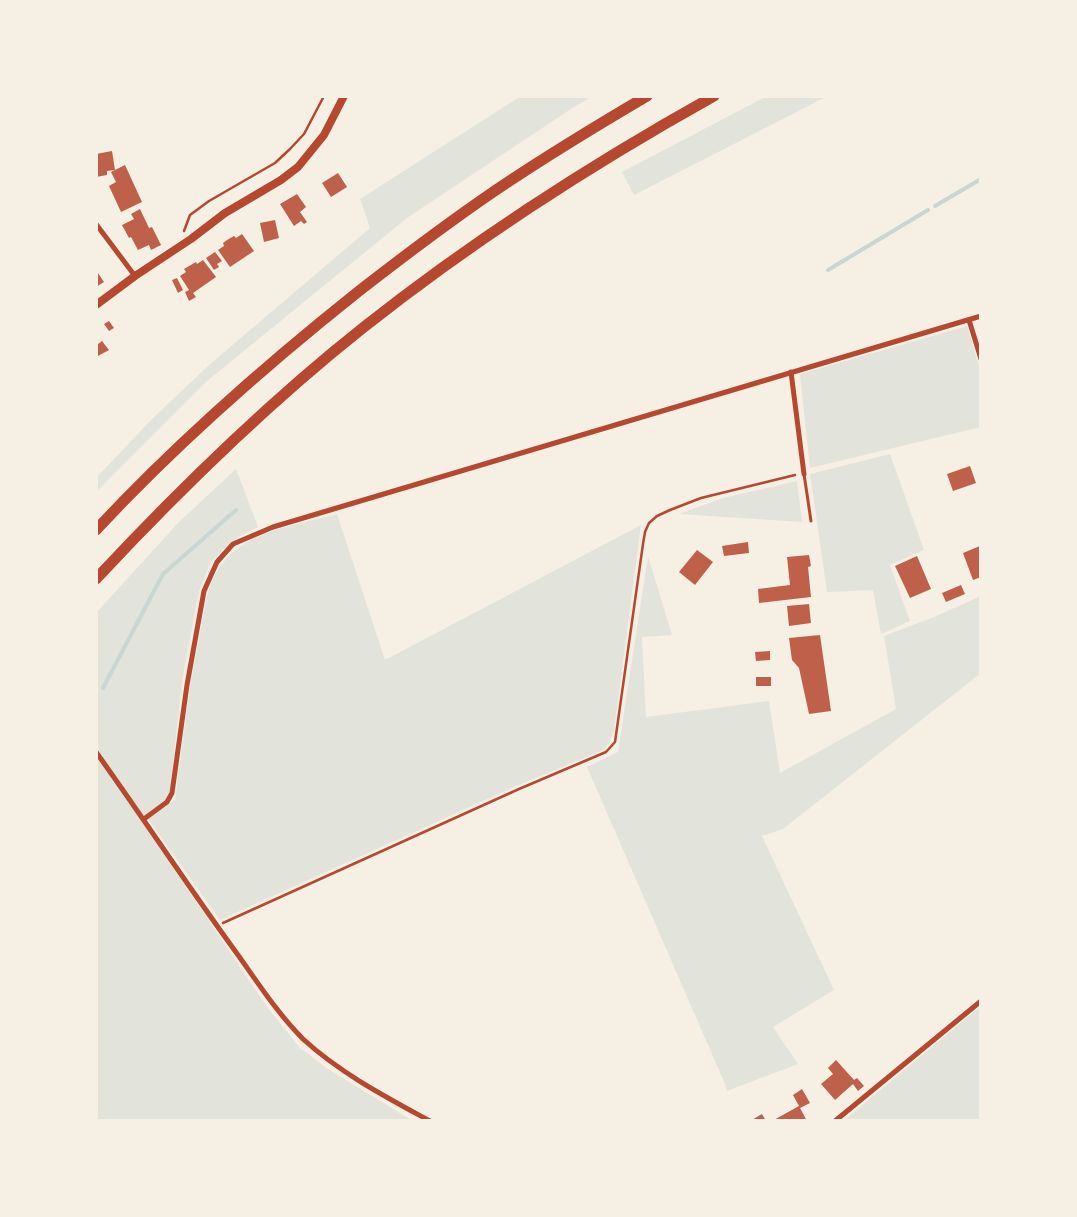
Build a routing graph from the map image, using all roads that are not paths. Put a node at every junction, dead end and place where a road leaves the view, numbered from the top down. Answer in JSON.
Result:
{"nodes":[{"id":1,"x":344,"y":96,"type":"edge"},
{"id":2,"x":647,"y":96,"type":"edge"},
{"id":3,"x":714,"y":96,"type":"edge"},
{"id":4,"x":96,"y":224,"type":"edge"},
{"id":5,"x":135,"y":276,"type":"junction"},
{"id":6,"x":96,"y":305,"type":"edge"},
{"id":7,"x":981,"y":316,"type":"edge"},
{"id":8,"x":970,"y":320,"type":"junction"},
{"id":9,"x":981,"y":359,"type":"edge"},
{"id":10,"x":791,"y":372,"type":"junction"},
{"id":11,"x":804,"y":474,"type":"joint"},
{"id":12,"x":811,"y":521,"type":"dead end"},
{"id":13,"x":96,"y":530,"type":"edge"},
{"id":14,"x":96,"y":579,"type":"edge"},
{"id":15,"x":96,"y":752,"type":"edge"},
{"id":16,"x":144,"y":819,"type":"junction"},
{"id":17,"x":981,"y":1001,"type":"edge"},
{"id":18,"x":430,"y":1121,"type":"edge"},
{"id":19,"x":835,"y":1121,"type":"edge"}],
"edges":[{"from":1,"to":5,"type":"street"},
{"from":2,"to":13,"type":"highway"},
{"from":3,"to":14,"type":"highway"},
{"from":4,"to":5,"type":"street"},
{"from":5,"to":6,"type":"street"},
{"from":7,"to":8,"type":"street"},
{"from":8,"to":9,"type":"street"},
{"from":8,"to":10,"type":"street"},
{"from":10,"to":11,"type":"street"},
{"from":10,"to":16,"type":"street"},
{"from":11,"to":12,"type":"lane"},
{"from":15,"to":16,"type":"street"},
{"from":16,"to":18,"type":"street"},
{"from":17,"to":19,"type":"street"}]}
